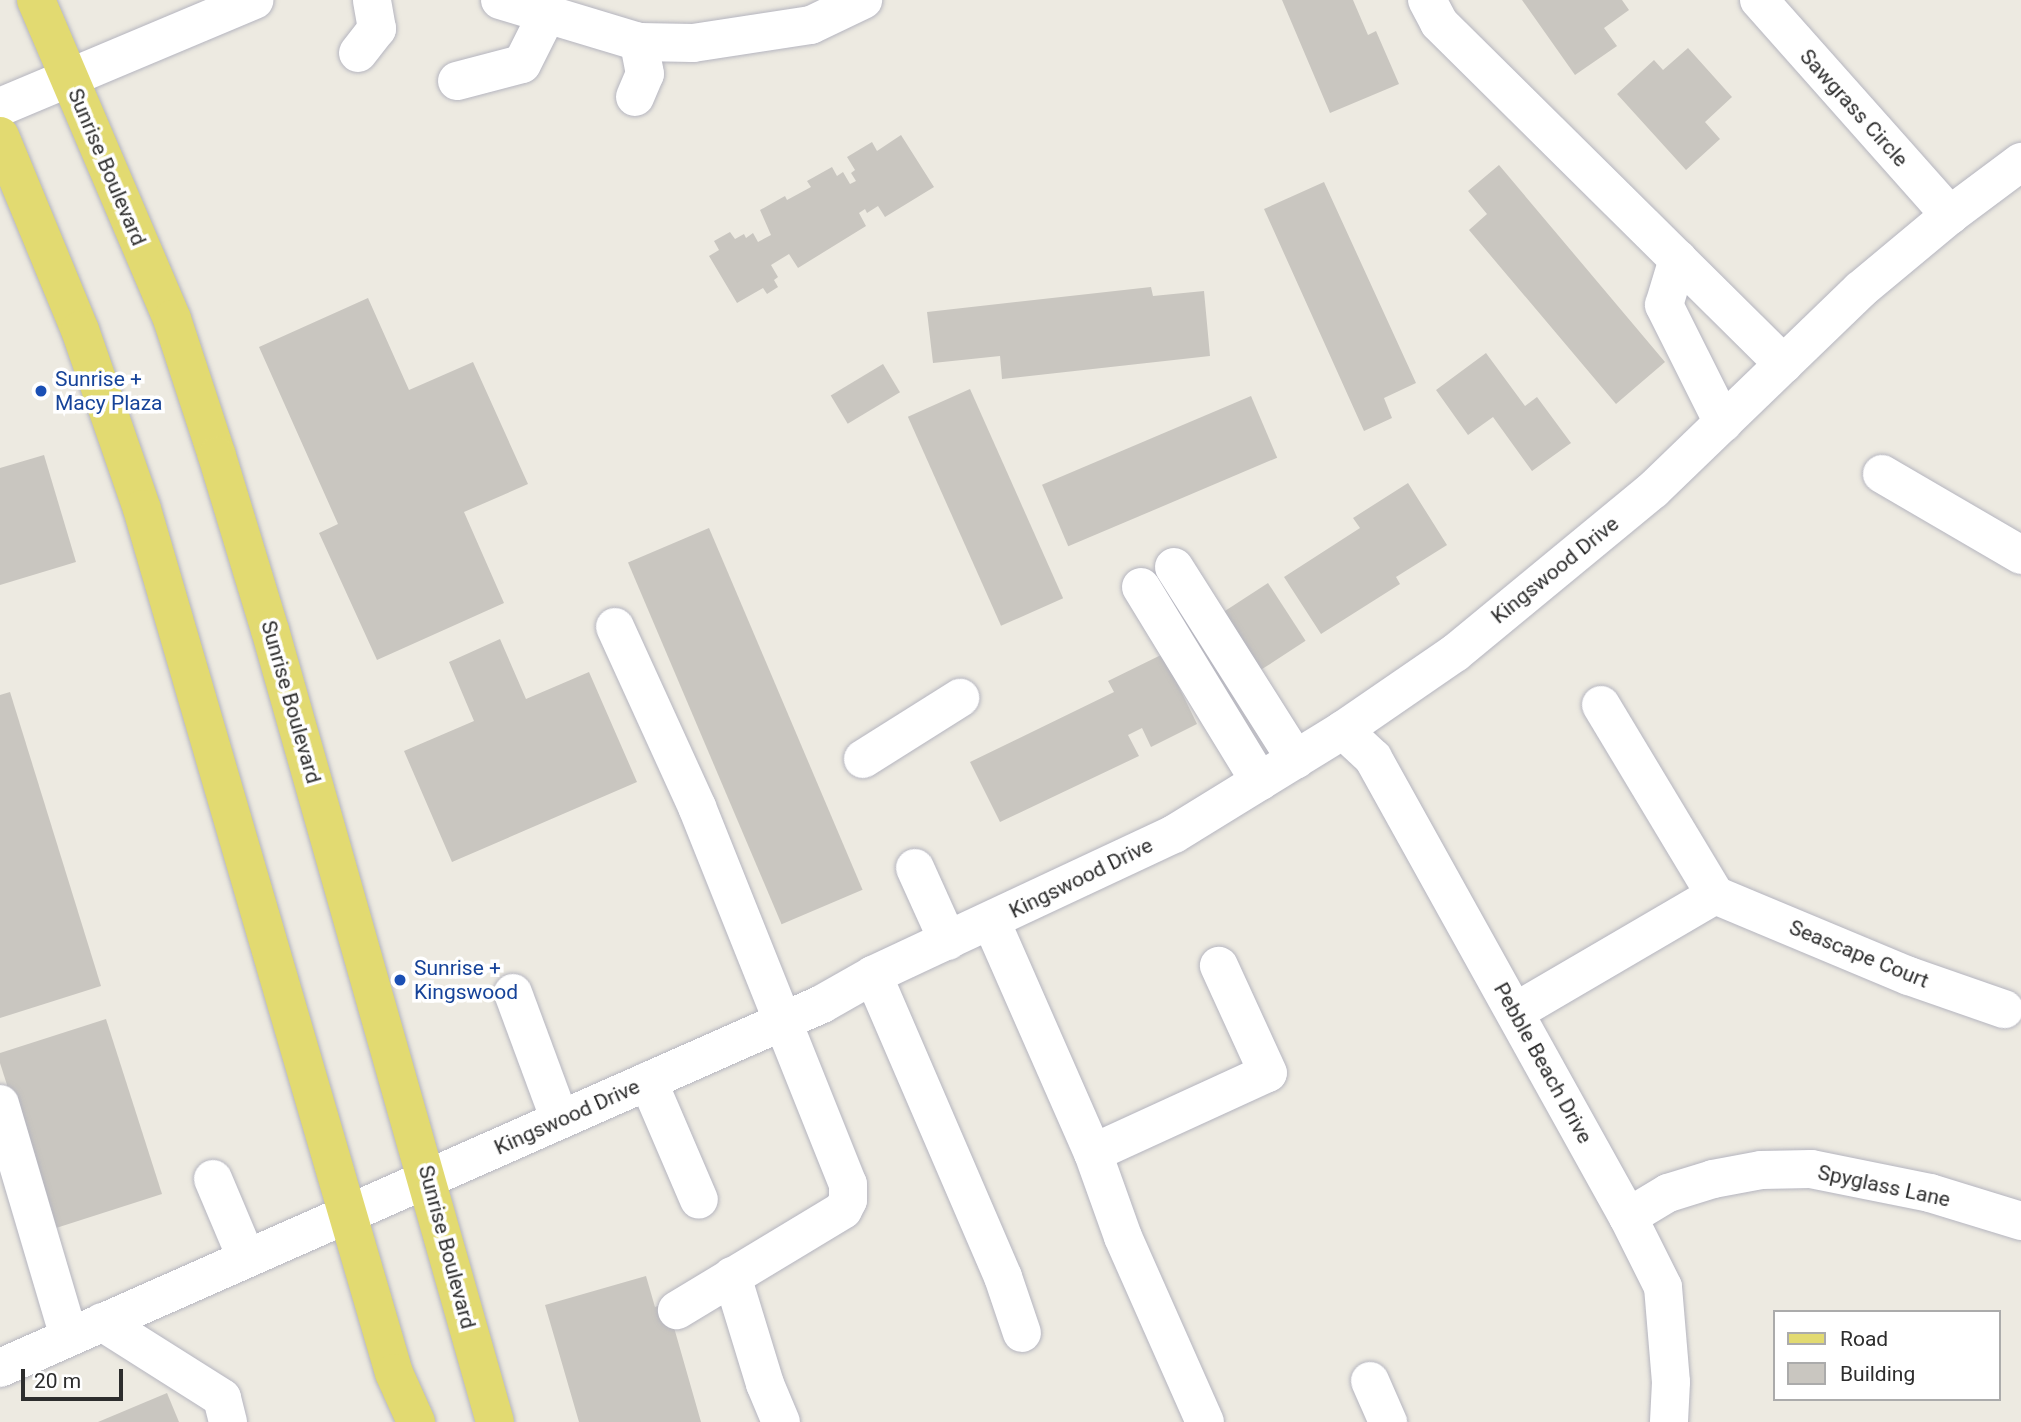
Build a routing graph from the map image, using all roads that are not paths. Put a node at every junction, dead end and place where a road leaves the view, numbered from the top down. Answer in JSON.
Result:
{"nodes":[{"id":1,"x":36,"y":0,"type":"edge"},
{"id":2,"x":254,"y":0,"type":"edge"},
{"id":3,"x":372,"y":0,"type":"edge"},
{"id":4,"x":500,"y":0,"type":"edge"},
{"id":5,"x":863,"y":0,"type":"edge"},
{"id":6,"x":1427,"y":0,"type":"edge"},
{"id":7,"x":1759,"y":0,"type":"edge"},
{"id":8,"x":806,"y":12,"type":"edge"},
{"id":9,"x":547,"y":14,"type":"junction"},
{"id":10,"x":639,"y":42,"type":"junction"},
{"id":11,"x":358,"y":53,"type":"dead end"},
{"id":12,"x":69,"y":77,"type":"junction"},
{"id":13,"x":457,"y":81,"type":"dead end"},
{"id":14,"x":635,"y":97,"type":"dead end"},
{"id":15,"x":13,"y":101,"type":"edge"},
{"id":16,"x":0,"y":136,"type":"edge"},
{"id":17,"x":2021,"y":162,"type":"edge"},
{"id":18,"x":1950,"y":215,"type":"junction"},
{"id":19,"x":1678,"y":259,"type":"junction"},
{"id":20,"x":1784,"y":364,"type":"junction"},
{"id":21,"x":1723,"y":423,"type":"junction"},
{"id":22,"x":1882,"y":474,"type":"dead end"},
{"id":23,"x":2021,"y":555,"type":"edge"},
{"id":24,"x":1174,"y":568,"type":"dead end"},
{"id":25,"x":1141,"y":587,"type":"dead end"},
{"id":26,"x":615,"y":628,"type":"dead end"},
{"id":27,"x":960,"y":698,"type":"dead end"},
{"id":28,"x":1601,"y":705,"type":"dead end"},
{"id":29,"x":1343,"y":730,"type":"junction"},
{"id":30,"x":863,"y":758,"type":"dead end"},
{"id":31,"x":1296,"y":760,"type":"junction"},
{"id":32,"x":1260,"y":782,"type":"junction"},
{"id":33,"x":915,"y":868,"type":"dead end"},
{"id":34,"x":1715,"y":895,"type":"junction"},
{"id":35,"x":991,"y":921,"type":"junction"},
{"id":36,"x":948,"y":941,"type":"junction"},
{"id":37,"x":1219,"y":966,"type":"dead end"},
{"id":38,"x":873,"y":975,"type":"junction"},
{"id":39,"x":513,"y":993,"type":"dead end"},
{"id":40,"x":2004,"y":1009,"type":"dead end"},
{"id":41,"x":1515,"y":1012,"type":"junction"},
{"id":42,"x":782,"y":1022,"type":"junction"},
{"id":43,"x":648,"y":1081,"type":"junction"},
{"id":44,"x":0,"y":1104,"type":"edge"},
{"id":45,"x":560,"y":1120,"type":"junction"},
{"id":46,"x":1093,"y":1153,"type":"junction"},
{"id":47,"x":428,"y":1178,"type":"junction"},
{"id":48,"x":213,"y":1179,"type":"dead end"},
{"id":49,"x":699,"y":1200,"type":"dead end"},
{"id":50,"x":347,"y":1212,"type":"junction"},
{"id":51,"x":1628,"y":1217,"type":"junction"},
{"id":52,"x":2021,"y":1221,"type":"edge"},
{"id":53,"x":246,"y":1257,"type":"junction"},
{"id":54,"x":732,"y":1276,"type":"junction"},
{"id":55,"x":677,"y":1310,"type":"dead end"},
{"id":56,"x":85,"y":1330,"type":"junction"},
{"id":57,"x":1022,"y":1333,"type":"dead end"},
{"id":58,"x":0,"y":1368,"type":"edge"},
{"id":59,"x":1370,"y":1381,"type":"dead end"},
{"id":60,"x":228,"y":1422,"type":"edge"},
{"id":61,"x":415,"y":1422,"type":"edge"},
{"id":62,"x":495,"y":1422,"type":"edge"},
{"id":63,"x":781,"y":1422,"type":"edge"},
{"id":64,"x":1205,"y":1422,"type":"edge"},
{"id":65,"x":1388,"y":1422,"type":"edge"},
{"id":66,"x":1669,"y":1422,"type":"edge"}],
"edges":[{"from":1,"to":12,"type":"main road","name":"Sunrise Boulevard"},
{"from":2,"to":12,"type":"street"},
{"from":3,"to":11,"type":"street"},
{"from":4,"to":9,"type":"street"},
{"from":5,"to":8,"type":"street"},
{"from":6,"to":19,"type":"street"},
{"from":7,"to":18,"type":"street","name":"Sawgrass Circle"},
{"from":8,"to":10,"type":"street"},
{"from":9,"to":10,"type":"street"},
{"from":9,"to":13,"type":"street"},
{"from":10,"to":14,"type":"street"},
{"from":12,"to":15,"type":"street"},
{"from":12,"to":47,"type":"main road","name":"Sunrise Boulevard"},
{"from":16,"to":50,"type":"main road"},
{"from":17,"to":18,"type":"street","name":"Kingswood Drive"},
{"from":18,"to":20,"type":"street","name":"Kingswood Drive"},
{"from":19,"to":20,"type":"street"},
{"from":19,"to":21,"type":"street"},
{"from":20,"to":21,"type":"street","name":"Kingswood Drive"},
{"from":21,"to":29,"type":"street","name":"Kingswood Drive"},
{"from":22,"to":23,"type":"street"},
{"from":24,"to":31,"type":"street"},
{"from":25,"to":32,"type":"street"},
{"from":26,"to":42,"type":"street"},
{"from":27,"to":30,"type":"street"},
{"from":28,"to":34,"type":"street"},
{"from":29,"to":31,"type":"street","name":"Kingswood Drive"},
{"from":29,"to":41,"type":"street","name":"Pebble Beach Drive"},
{"from":31,"to":32,"type":"street","name":"Kingswood Drive"},
{"from":32,"to":35,"type":"street","name":"Kingswood Drive"},
{"from":33,"to":36,"type":"street"},
{"from":34,"to":40,"type":"street","name":"Seascape Court"},
{"from":34,"to":41,"type":"street"},
{"from":35,"to":36,"type":"street","name":"Kingswood Drive"},
{"from":35,"to":46,"type":"street"},
{"from":36,"to":38,"type":"street","name":"Kingswood Drive"},
{"from":37,"to":46,"type":"street"},
{"from":38,"to":42,"type":"street","name":"Kingswood Drive"},
{"from":38,"to":57,"type":"street"},
{"from":39,"to":45,"type":"street"},
{"from":41,"to":51,"type":"street","name":"Pebble Beach Drive"},
{"from":42,"to":43,"type":"street","name":"Kingswood Drive"},
{"from":42,"to":54,"type":"street"},
{"from":43,"to":45,"type":"street","name":"Kingswood Drive"},
{"from":43,"to":49,"type":"street"},
{"from":44,"to":56,"type":"street"},
{"from":45,"to":47,"type":"street","name":"Kingswood Drive"},
{"from":46,"to":64,"type":"street"},
{"from":47,"to":50,"type":"street","name":"Kingswood Drive"},
{"from":47,"to":62,"type":"main road","name":"Sunrise Boulevard"},
{"from":48,"to":53,"type":"street"},
{"from":50,"to":53,"type":"street","name":"Kingswood Drive"},
{"from":50,"to":61,"type":"main road"},
{"from":51,"to":52,"type":"street","name":"Spyglass Lane"},
{"from":51,"to":66,"type":"street","name":"Pebble Beach Drive"},
{"from":53,"to":56,"type":"street","name":"Kingswood Drive"},
{"from":54,"to":55,"type":"street"},
{"from":54,"to":63,"type":"street"},
{"from":56,"to":58,"type":"street","name":"Kingswood Drive"},
{"from":56,"to":60,"type":"street"},
{"from":59,"to":65,"type":"street"}]}
